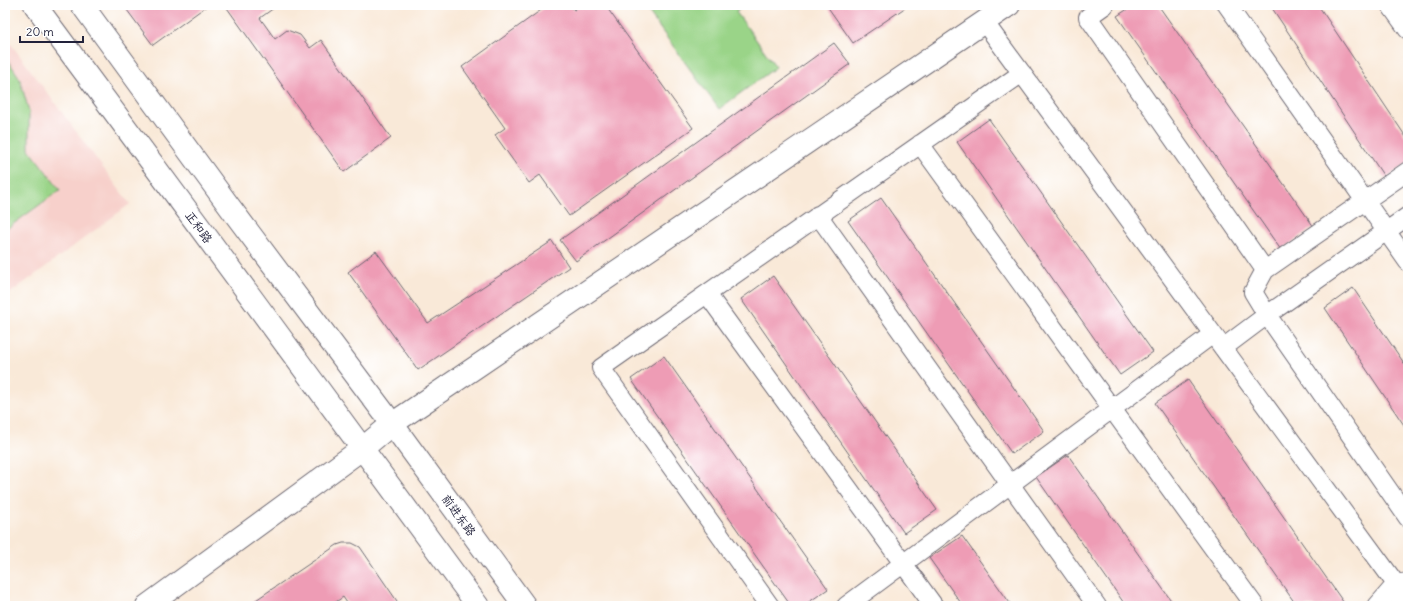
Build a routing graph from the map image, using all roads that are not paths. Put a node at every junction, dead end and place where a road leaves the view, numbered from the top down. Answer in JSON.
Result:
{"nodes":[{"id":1,"x":35,"y":5,"type":"edge"},
{"id":2,"x":1009,"y":5,"type":"edge"},
{"id":3,"x":1105,"y":5,"type":"edge"},
{"id":4,"x":1228,"y":5,"type":"edge"},
{"id":5,"x":1390,"y":5,"type":"edge"},
{"id":6,"x":86,"y":6,"type":"edge"},
{"id":7,"x":985,"y":22,"type":"junction"},
{"id":8,"x":1408,"y":30,"type":"edge"},
{"id":9,"x":1022,"y":73,"type":"junction"},
{"id":10,"x":920,"y":144,"type":"junction"},
{"id":11,"x":1408,"y":171,"type":"edge"},
{"id":12,"x":1365,"y":201,"type":"junction"},
{"id":13,"x":818,"y":215,"type":"junction"},
{"id":14,"x":1408,"y":216,"type":"edge"},
{"id":15,"x":1387,"y":231,"type":"junction"},
{"id":16,"x":1408,"y":262,"type":"edge"},
{"id":17,"x":1265,"y":270,"type":"junction"},
{"id":18,"x":707,"y":294,"type":"junction"},
{"id":19,"x":1267,"y":315,"type":"junction"},
{"id":20,"x":1218,"y":341,"type":"junction"},
{"id":21,"x":1112,"y":409,"type":"junction"},
{"id":22,"x":392,"y":424,"type":"junction"},
{"id":23,"x":363,"y":448,"type":"junction"},
{"id":24,"x":1010,"y":484,"type":"junction"},
{"id":25,"x":1408,"y":518,"type":"edge"},
{"id":26,"x":903,"y":564,"type":"junction"},
{"id":27,"x":1402,"y":583,"type":"edge"},
{"id":28,"x":146,"y":606,"type":"edge"},
{"id":29,"x":478,"y":606,"type":"edge"},
{"id":30,"x":525,"y":606,"type":"edge"},
{"id":31,"x":770,"y":606,"type":"edge"},
{"id":32,"x":846,"y":606,"type":"edge"},
{"id":33,"x":934,"y":606,"type":"edge"},
{"id":34,"x":1097,"y":606,"type":"edge"},
{"id":35,"x":1255,"y":606,"type":"edge"},
{"id":36,"x":1377,"y":606,"type":"edge"},
{"id":37,"x":1402,"y":606,"type":"edge"}],
"edges":[{"from":1,"to":23,"type":"main road","name":"正和路"},
{"from":2,"to":7,"type":"main road"},
{"from":3,"to":17,"type":"street"},
{"from":4,"to":12,"type":"street"},
{"from":5,"to":8,"type":"street"},
{"from":6,"to":22,"type":"main road"},
{"from":7,"to":9,"type":"street"},
{"from":7,"to":22,"type":"main road"},
{"from":9,"to":10,"type":"street"},
{"from":9,"to":20,"type":"street"},
{"from":10,"to":13,"type":"street"},
{"from":10,"to":21,"type":"street"},
{"from":11,"to":12,"type":"street"},
{"from":12,"to":15,"type":"street"},
{"from":12,"to":17,"type":"street"},
{"from":13,"to":18,"type":"street"},
{"from":13,"to":24,"type":"street"},
{"from":14,"to":15,"type":"street"},
{"from":15,"to":16,"type":"street"},
{"from":15,"to":19,"type":"street"},
{"from":17,"to":19,"type":"street"},
{"from":18,"to":26,"type":"street"},
{"from":18,"to":31,"type":"street"},
{"from":19,"to":20,"type":"street"},
{"from":19,"to":25,"type":"street"},
{"from":20,"to":21,"type":"street"},
{"from":20,"to":27,"type":"street"},
{"from":21,"to":24,"type":"street"},
{"from":21,"to":35,"type":"street"},
{"from":22,"to":23,"type":"main road"},
{"from":22,"to":30,"type":"main road","name":"前进东路"},
{"from":23,"to":28,"type":"main road"},
{"from":23,"to":29,"type":"main road"},
{"from":24,"to":26,"type":"street"},
{"from":24,"to":34,"type":"street"},
{"from":26,"to":32,"type":"street"},
{"from":26,"to":33,"type":"street"},
{"from":27,"to":36,"type":"street"},
{"from":27,"to":37,"type":"street"}]}
